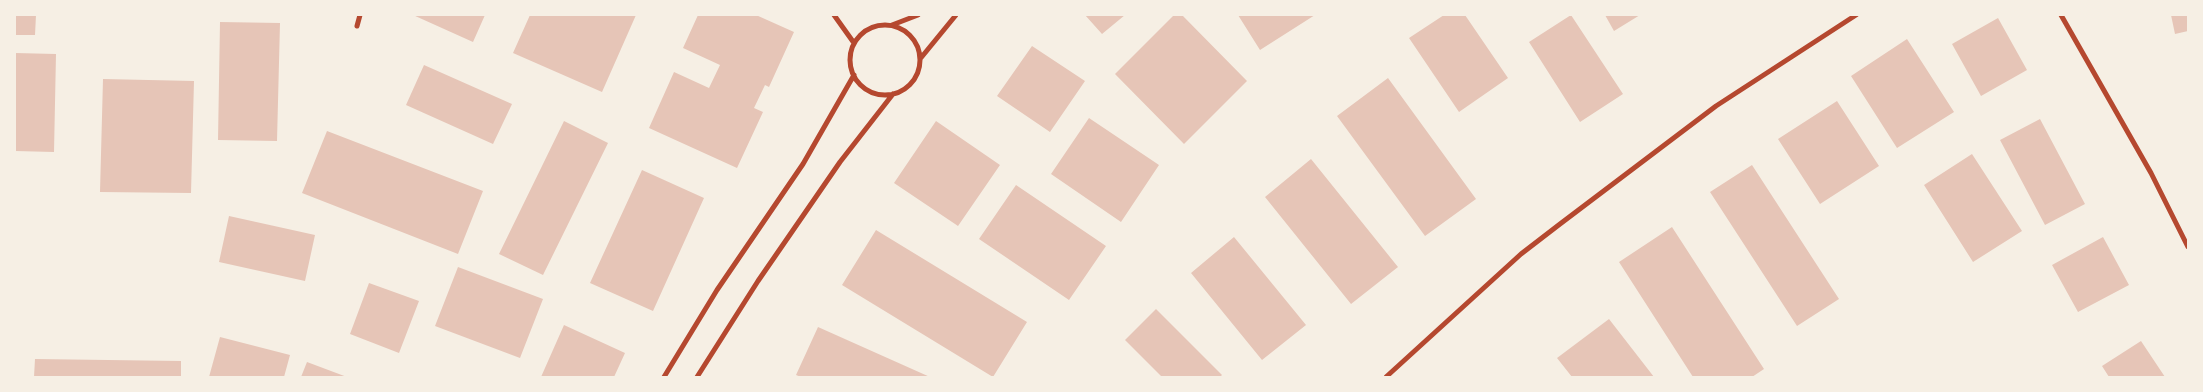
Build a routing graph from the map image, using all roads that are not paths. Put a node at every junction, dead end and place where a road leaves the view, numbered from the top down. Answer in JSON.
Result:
{"nodes":[{"id":1,"x":360,"y":15,"type":"edge"},
{"id":2,"x":834,"y":15,"type":"edge"},
{"id":3,"x":918,"y":15,"type":"edge"},
{"id":4,"x":956,"y":15,"type":"edge"},
{"id":5,"x":1856,"y":15,"type":"edge"},
{"id":6,"x":2062,"y":15,"type":"edge"},
{"id":7,"x":892,"y":25,"type":"junction"},
{"id":8,"x":357,"y":26,"type":"dead end"},
{"id":9,"x":854,"y":43,"type":"junction"},
{"id":10,"x":920,"y":58,"type":"junction"},
{"id":11,"x":854,"y":75,"type":"junction"},
{"id":12,"x":893,"y":94,"type":"junction"},
{"id":13,"x":2188,"y":247,"type":"edge"},
{"id":14,"x":664,"y":377,"type":"edge"},
{"id":15,"x":698,"y":377,"type":"edge"},
{"id":16,"x":1386,"y":377,"type":"edge"}],
"edges":[{"from":1,"to":8,"type":"street"},
{"from":2,"to":9,"type":"street"},
{"from":3,"to":7,"type":"street"},
{"from":4,"to":10,"type":"street"},
{"from":5,"to":16,"type":"street"},
{"from":6,"to":13,"type":"street"},
{"from":7,"to":9,"type":"street"},
{"from":7,"to":10,"type":"street"},
{"from":9,"to":11,"type":"street"},
{"from":10,"to":12,"type":"street"},
{"from":11,"to":12,"type":"street"},
{"from":11,"to":14,"type":"street"},
{"from":12,"to":15,"type":"street"}]}
